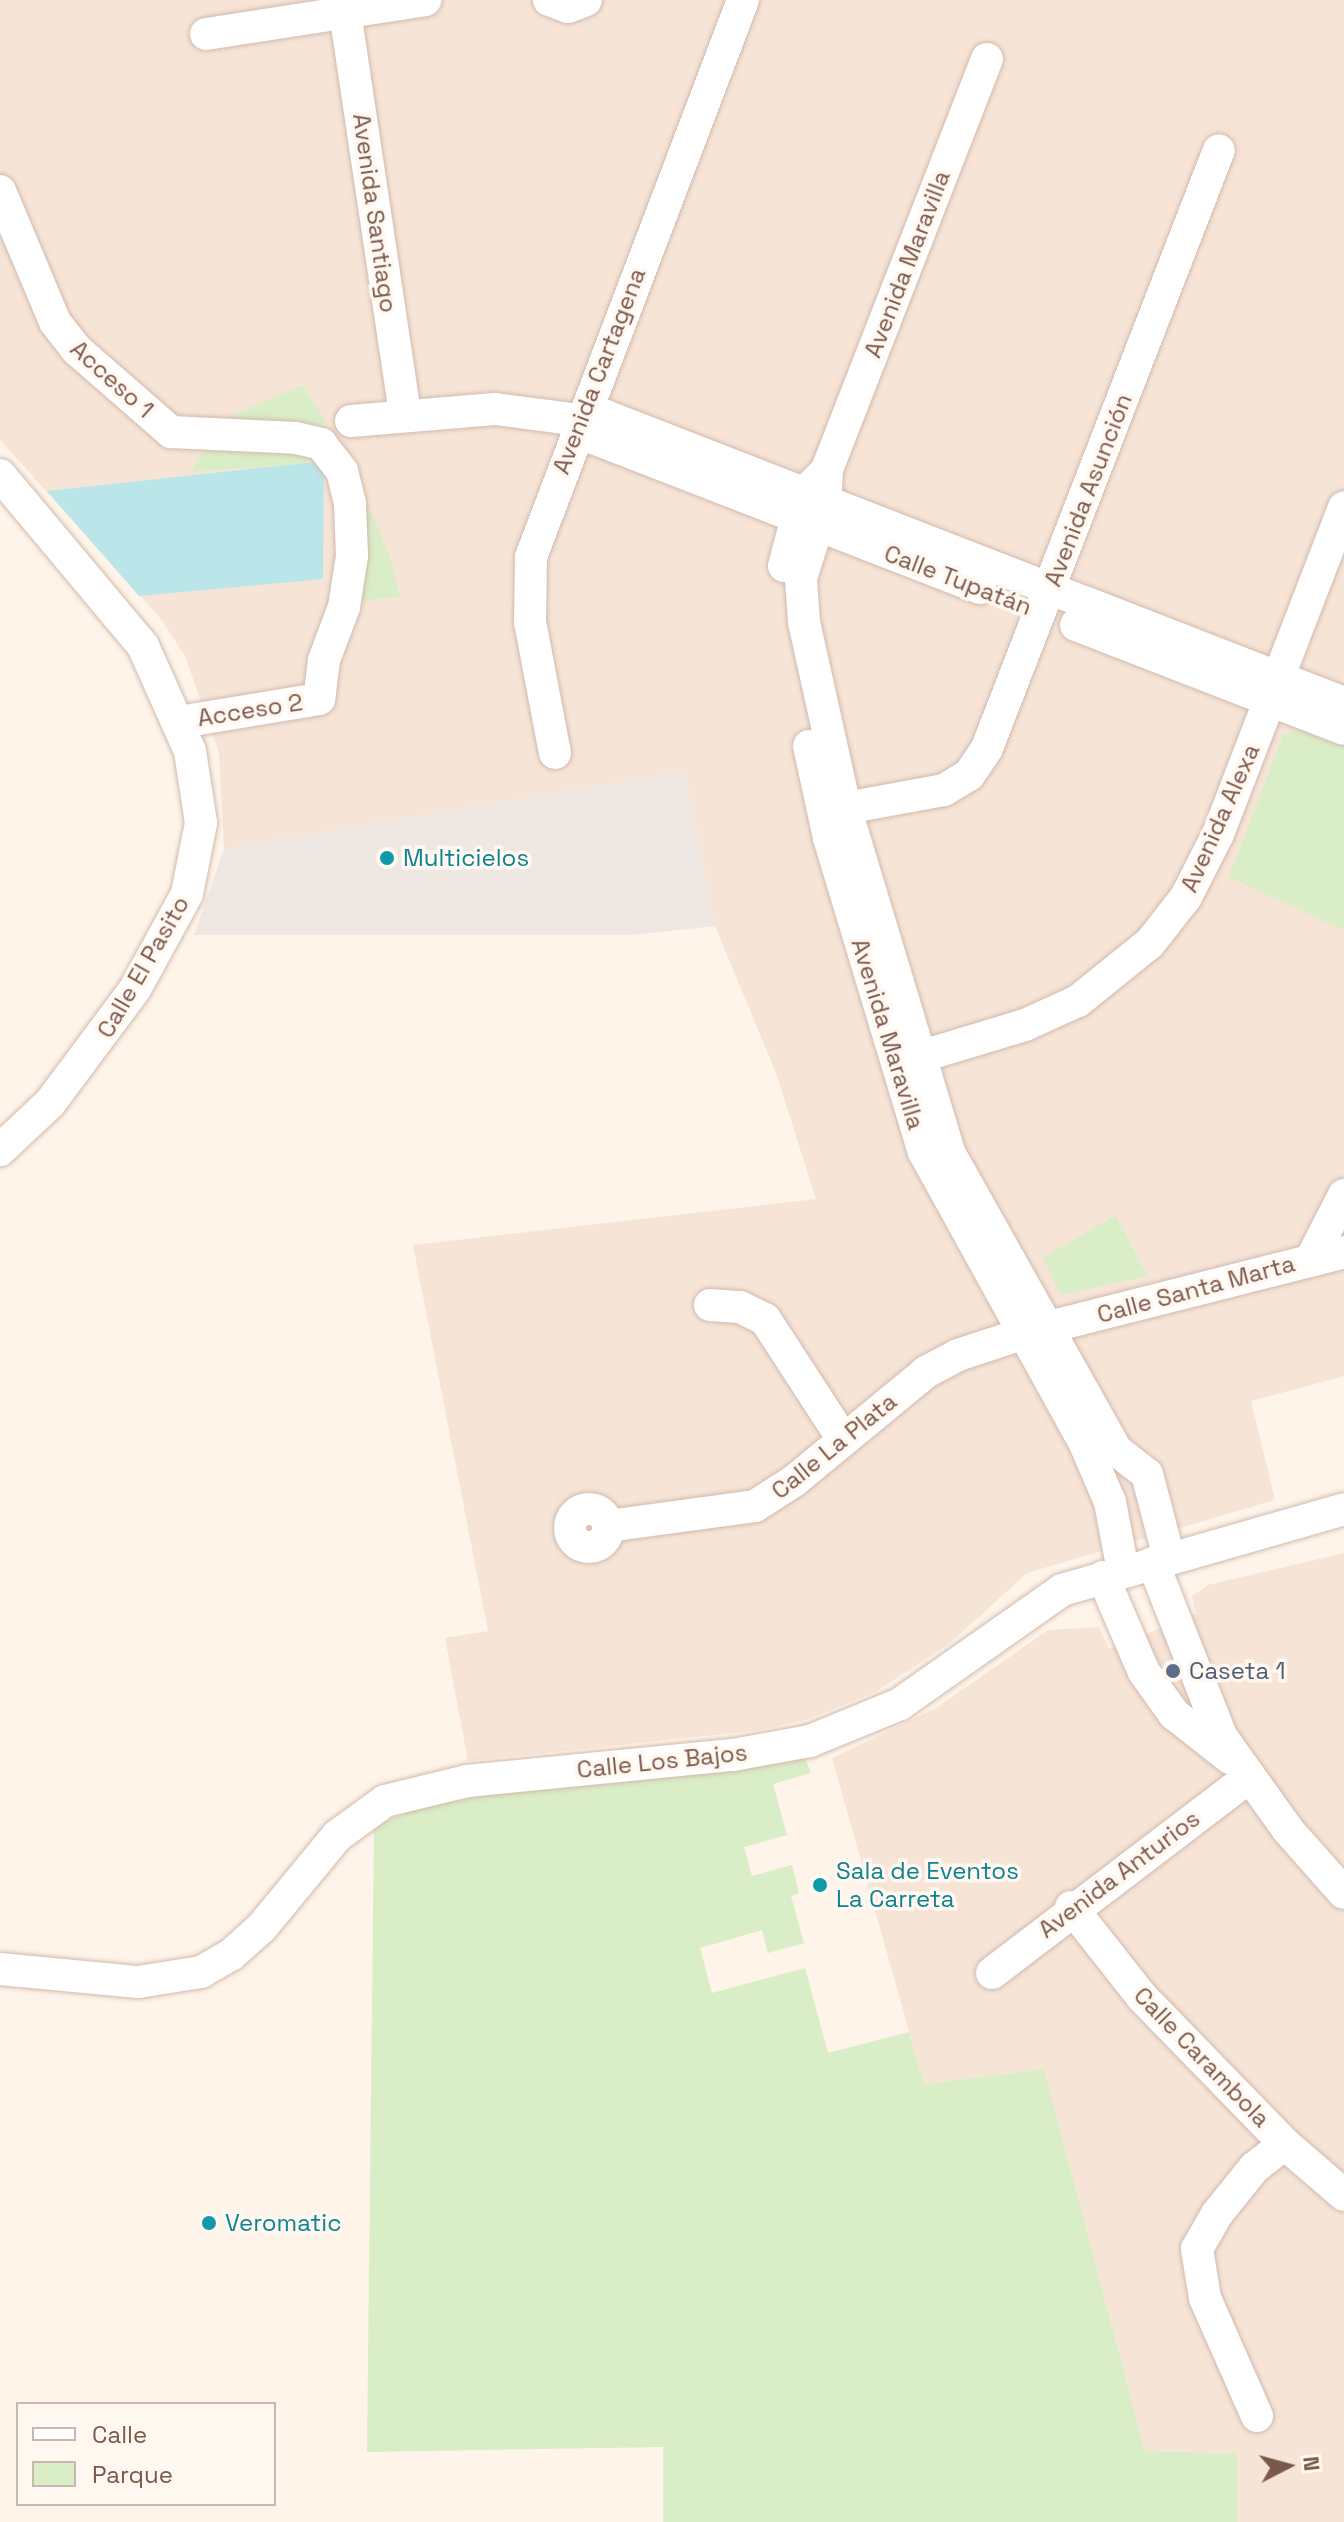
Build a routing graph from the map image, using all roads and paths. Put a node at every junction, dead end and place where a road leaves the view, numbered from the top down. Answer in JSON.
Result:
{"nodes":[{"id":1,"x":425,"y":0,"type":"edge"},
{"id":2,"x":549,"y":0,"type":"edge"},
{"id":3,"x":586,"y":0,"type":"edge"},
{"id":4,"x":743,"y":0,"type":"edge"},
{"id":5,"x":345,"y":12,"type":"junction"},
{"id":6,"x":206,"y":34,"type":"dead end"},
{"id":7,"x":987,"y":59,"type":"dead end"},
{"id":8,"x":1219,"y":150,"type":"dead end"},
{"id":9,"x":0,"y":191,"type":"edge"},
{"id":10,"x":405,"y":415,"type":"junction"},
{"id":11,"x":580,"y":420,"type":"junction"},
{"id":12,"x":351,"y":421,"type":"dead end"},
{"id":13,"x":0,"y":475,"type":"edge"},
{"id":14,"x":1344,"y":508,"type":"edge"},
{"id":15,"x":810,"y":511,"type":"junction"},
{"id":16,"x":1044,"y":602,"type":"junction"},
{"id":17,"x":1274,"y":689,"type":"junction"},
{"id":18,"x":319,"y":699,"type":"joint"},
{"id":19,"x":1344,"y":703,"type":"edge"},
{"id":20,"x":180,"y":722,"type":"junction"},
{"id":21,"x":1344,"y":729,"type":"edge"},
{"id":22,"x":555,"y":753,"type":"dead end"},
{"id":23,"x":834,"y":810,"type":"junction"},
{"id":24,"x":908,"y":1060,"type":"junction"},
{"id":25,"x":0,"y":1150,"type":"edge"},
{"id":26,"x":1344,"y":1195,"type":"edge"},
{"id":27,"x":1344,"y":1252,"type":"edge"},
{"id":28,"x":1311,"y":1259,"type":"junction"},
{"id":29,"x":710,"y":1305,"type":"dead end"},
{"id":30,"x":1037,"y":1330,"type":"junction"},
{"id":31,"x":843,"y":1439,"type":"junction"},
{"id":32,"x":1344,"y":1509,"type":"edge"},
{"id":33,"x":608,"y":1526,"type":"dead end"},
{"id":34,"x":1137,"y":1567,"type":"junction"},
{"id":35,"x":1243,"y":1769,"type":"junction"},
{"id":36,"x":1344,"y":1893,"type":"edge"},
{"id":37,"x":1071,"y":1907,"type":"junction"},
{"id":38,"x":0,"y":1969,"type":"edge"},
{"id":39,"x":992,"y":1973,"type":"dead end"},
{"id":40,"x":1285,"y":2144,"type":"junction"},
{"id":41,"x":1344,"y":2195,"type":"edge"},
{"id":42,"x":1257,"y":2416,"type":"dead end"}],
"edges":[{"from":1,"to":5,"type":"street"},
{"from":2,"to":3,"type":"street"},
{"from":4,"to":11,"type":"street","name":"Avenida Cartagena"},
{"from":5,"to":6,"type":"street"},
{"from":5,"to":10,"type":"street","name":"Avenida Santiago"},
{"from":7,"to":15,"type":"street","name":"Avenida Maravilla"},
{"from":8,"to":16,"type":"street","name":"Avenida Asunción"},
{"from":9,"to":18,"type":"street","name":"Acceso 1"},
{"from":10,"to":11,"type":"street","name":"Calle Tupatán"},
{"from":10,"to":12,"type":"street","name":"Calle Tupatán"},
{"from":11,"to":15,"type":"street","name":"Calle Tupatán"},
{"from":11,"to":22,"type":"street","name":"Avenida Cartagena"},
{"from":13,"to":20,"type":"street","name":"Calle El Pasito"},
{"from":14,"to":17,"type":"street","name":"Avenida Alexa"},
{"from":15,"to":16,"type":"street","name":"Calle Tupatán"},
{"from":15,"to":23,"type":"street","name":"Avenida Maravilla"},
{"from":16,"to":17,"type":"street","name":"Calle Tupatán"},
{"from":16,"to":23,"type":"street","name":"Avenida Asunción"},
{"from":17,"to":19,"type":"street","name":"Calle Tupatán"},
{"from":17,"to":21,"type":"street","name":"Calle Tupatán"},
{"from":17,"to":24,"type":"street","name":"Avenida Alexa"},
{"from":18,"to":20,"type":"street","name":"Acceso 2"},
{"from":20,"to":25,"type":"street","name":"Calle El Pasito"},
{"from":23,"to":24,"type":"street","name":"Avenida Maravilla"},
{"from":24,"to":30,"type":"street","name":"Avenida Maravilla"},
{"from":26,"to":28,"type":"street"},
{"from":27,"to":28,"type":"street","name":"Calle Santa Marta"},
{"from":28,"to":30,"type":"street","name":"Calle Santa Marta"},
{"from":29,"to":31,"type":"street"},
{"from":30,"to":31,"type":"street","name":"Calle La Plata"},
{"from":30,"to":34,"type":"street","name":"Avenida Maravilla"},
{"from":30,"to":34,"type":"street","name":"Avenida Maravilla"},
{"from":31,"to":33,"type":"street","name":"Calle La Plata"},
{"from":32,"to":34,"type":"street","name":"Calle Los Bajos"},
{"from":34,"to":35,"type":"street"},
{"from":34,"to":35,"type":"street"},
{"from":34,"to":38,"type":"street","name":"Calle Los Bajos"},
{"from":35,"to":36,"type":"street"},
{"from":35,"to":37,"type":"street","name":"Avenida Anturios"},
{"from":37,"to":39,"type":"street","name":"Avenida Anturios"},
{"from":37,"to":40,"type":"street","name":"Calle Carambola"},
{"from":40,"to":41,"type":"street","name":"Calle Carambola"},
{"from":40,"to":42,"type":"street"}]}
